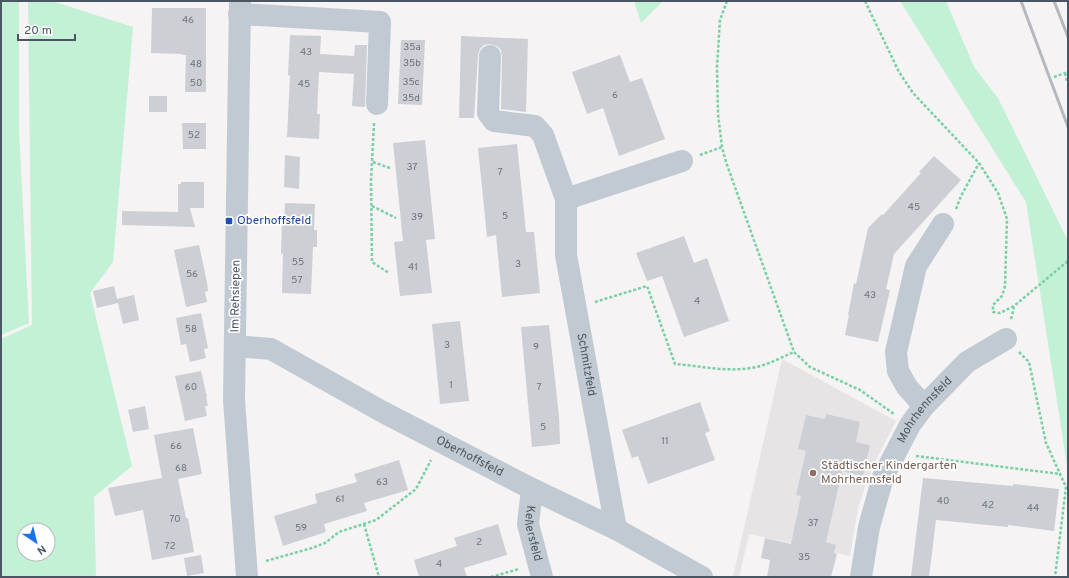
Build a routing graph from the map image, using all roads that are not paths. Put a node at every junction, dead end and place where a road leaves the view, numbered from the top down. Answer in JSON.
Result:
{"nodes":[{"id":1,"x":240,"y":7,"type":"edge"},
{"id":2,"x":490,"y":56,"type":"dead end"},
{"id":3,"x":377,"y":104,"type":"road end"},
{"id":4,"x":682,"y":161,"type":"dead end"},
{"id":5,"x":566,"y":199,"type":"junction"},
{"id":6,"x":943,"y":224,"type":"road end"},
{"id":7,"x":1006,"y":339,"type":"road end"},
{"id":8,"x":235,"y":346,"type":"junction"},
{"id":9,"x":924,"y":406,"type":"junction"},
{"id":10,"x":532,"y":489,"type":"junction"},
{"id":11,"x":616,"y":529,"type":"junction"},
{"id":12,"x":247,"y":572,"type":"edge"},
{"id":13,"x":542,"y":577,"type":"edge"},
{"id":14,"x":702,"y":577,"type":"edge"},
{"id":15,"x":861,"y":577,"type":"edge"}],
"edges":[{"from":1,"to":3,"type":"street","name":"Im Rehsiepen"},
{"from":1,"to":8,"type":"street","name":"Im Rehsiepen"},
{"from":2,"to":5,"type":"street","name":"Schmitzfeld"},
{"from":4,"to":5,"type":"street"},
{"from":5,"to":11,"type":"street","name":"Schmitzfeld"},
{"from":6,"to":9,"type":"street"},
{"from":7,"to":9,"type":"street","name":"Mohrhennsfeld"},
{"from":8,"to":10,"type":"street","name":"Oberhoffsfeld"},
{"from":8,"to":12,"type":"street","name":"Im Rehsiepen"},
{"from":9,"to":15,"type":"street","name":"Mohrhennsfeld"},
{"from":10,"to":11,"type":"street","name":"Oberhoffsfeld"},
{"from":10,"to":13,"type":"street","name":"Kellersfeld"},
{"from":11,"to":14,"type":"street","name":"Oberhoffsfeld"}]}
